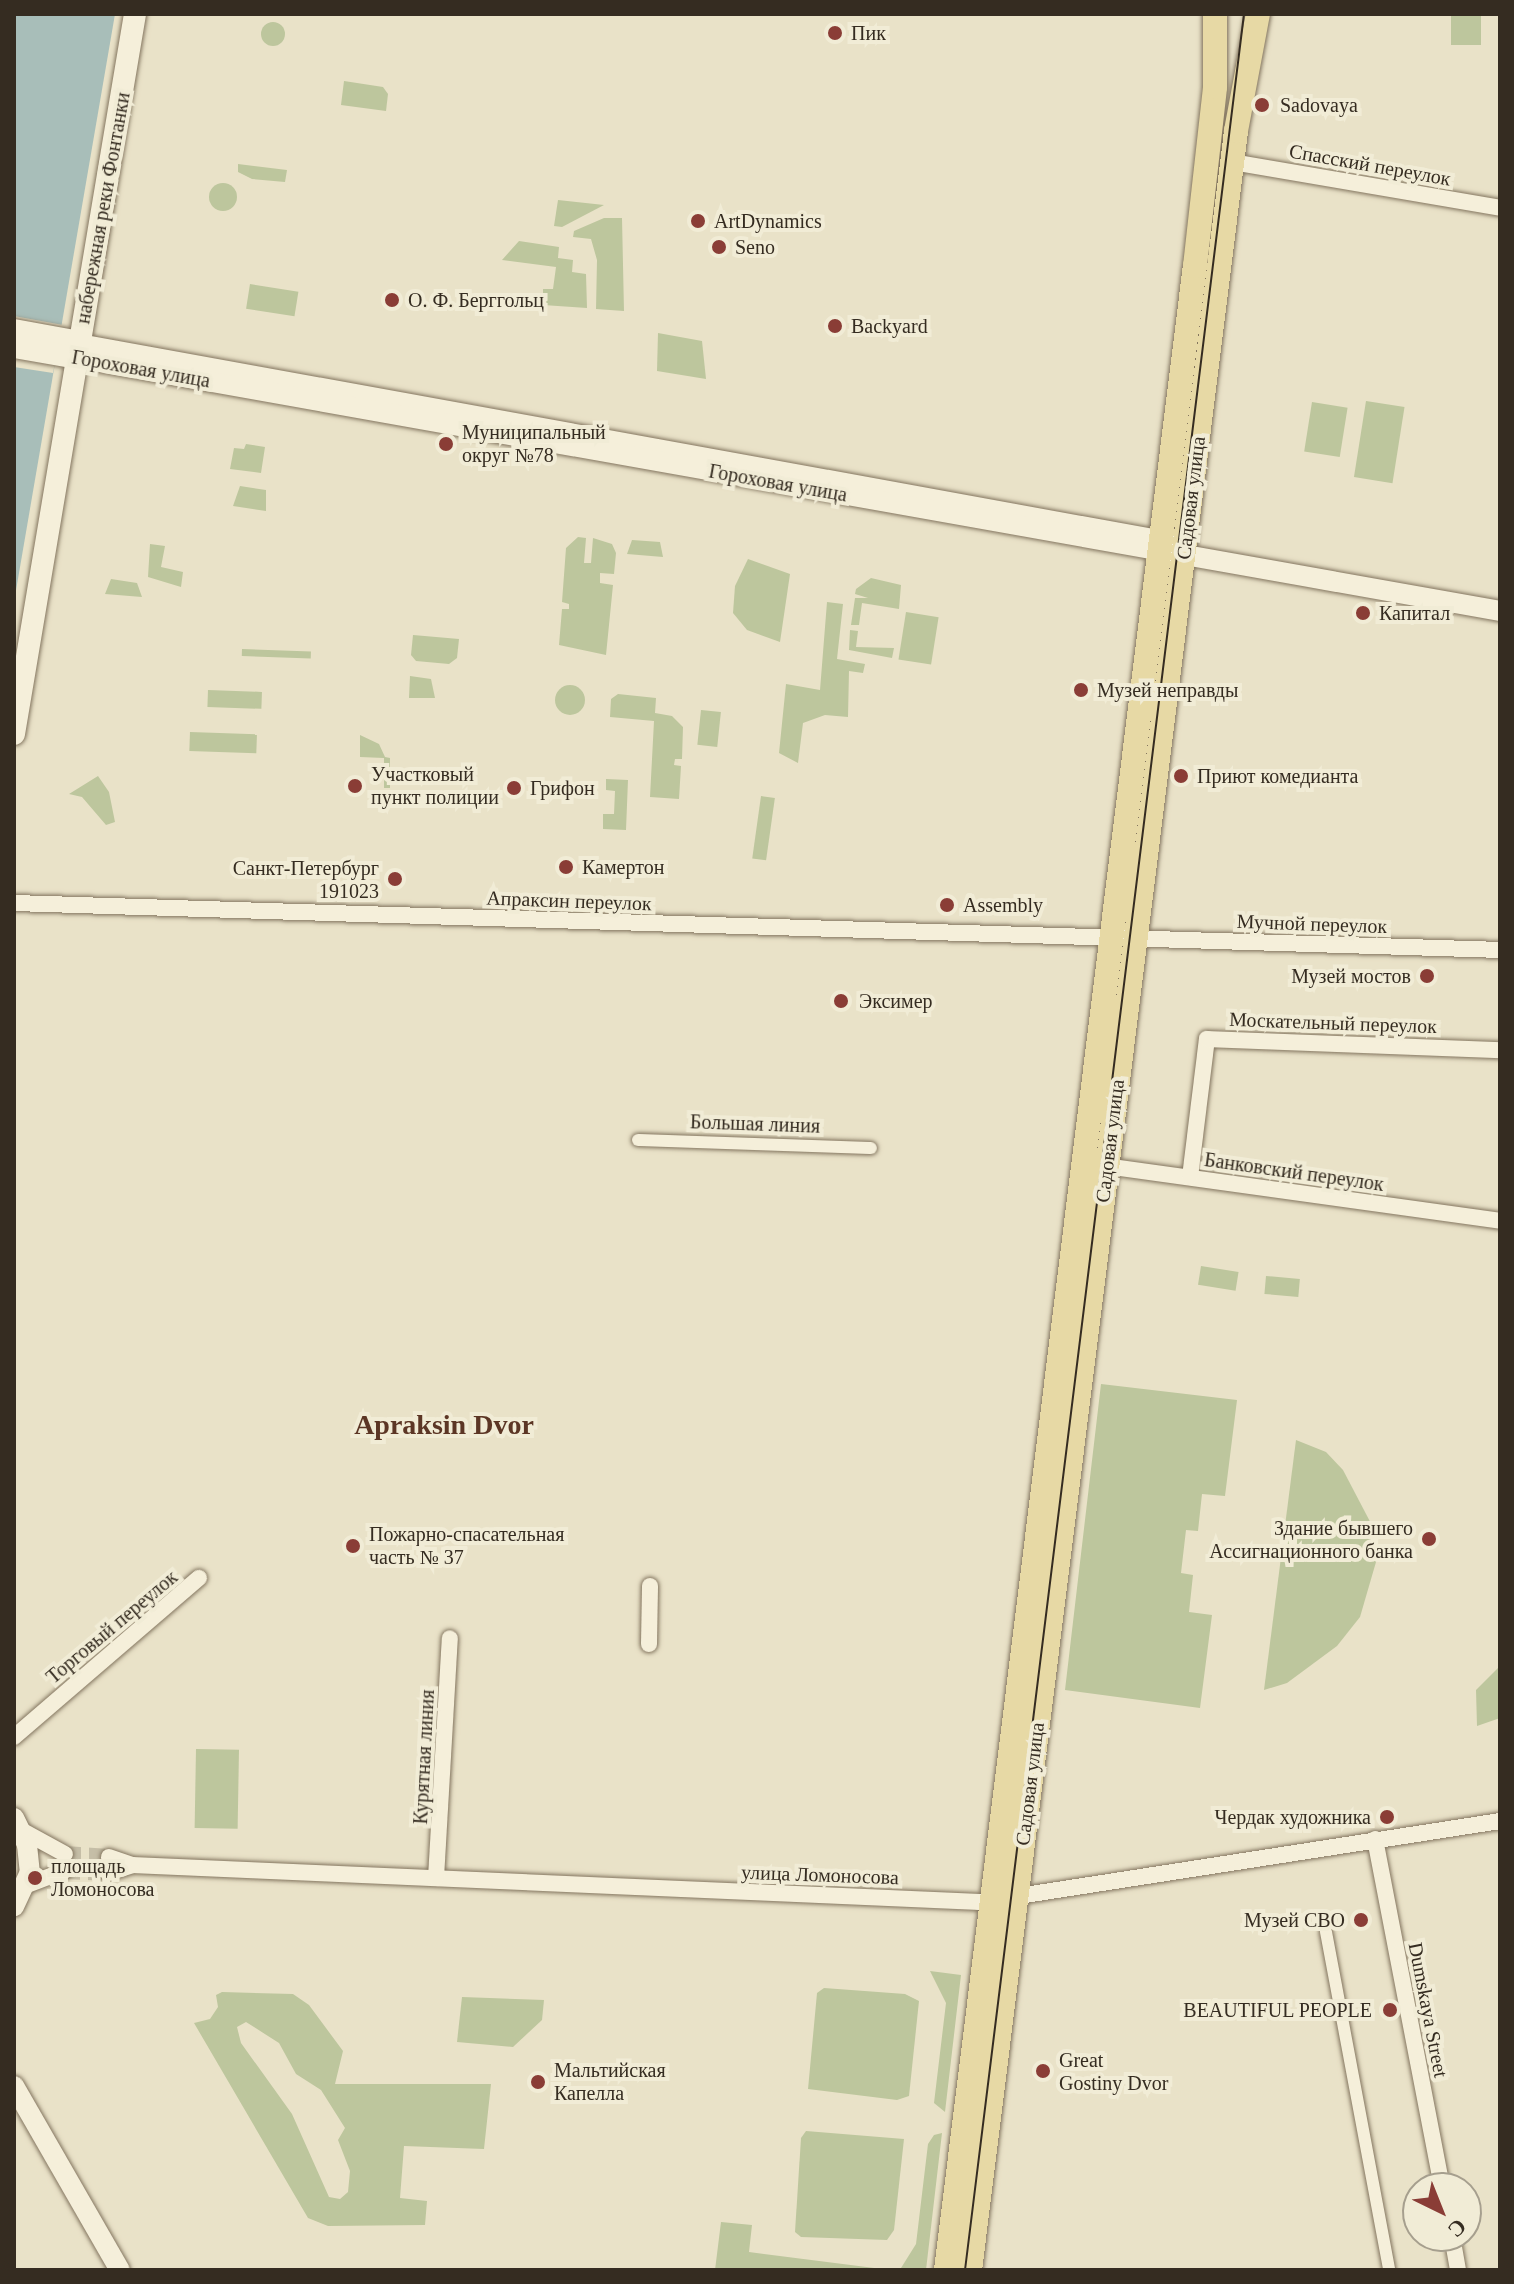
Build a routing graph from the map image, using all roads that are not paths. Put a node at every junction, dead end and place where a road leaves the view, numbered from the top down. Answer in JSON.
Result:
{"nodes":[{"id":1,"x":135,"y":14,"type":"edge"},
{"id":2,"x":1215,"y":14,"type":"edge"},
{"id":3,"x":1258,"y":14,"type":"edge"},
{"id":4,"x":1232,"y":162,"type":"junction"},
{"id":5,"x":1500,"y":208,"type":"edge"},
{"id":6,"x":14,"y":330,"type":"edge"},
{"id":7,"x":14,"y":347,"type":"edge"},
{"id":8,"x":69,"y":348,"type":"junction"},
{"id":9,"x":1159,"y":544,"type":"junction"},
{"id":10,"x":1185,"y":550,"type":"junction"},
{"id":11,"x":1500,"y":603,"type":"edge"},
{"id":12,"x":1500,"y":611,"type":"edge"},
{"id":13,"x":14,"y":734,"type":"edge"},
{"id":14,"x":14,"y":903,"type":"edge"},
{"id":15,"x":1123,"y":938,"type":"junction"},
{"id":16,"x":1500,"y":950,"type":"edge"},
{"id":17,"x":1500,"y":1050,"type":"edge"},
{"id":18,"x":638,"y":1140,"type":"dead end"},
{"id":19,"x":871,"y":1148,"type":"dead end"},
{"id":20,"x":1095,"y":1164,"type":"junction"},
{"id":21,"x":1190,"y":1177,"type":"junction"},
{"id":22,"x":1500,"y":1221,"type":"edge"},
{"id":23,"x":199,"y":1578,"type":"dead end"},
{"id":24,"x":650,"y":1586,"type":"dead end"},
{"id":25,"x":450,"y":1638,"type":"dead end"},
{"id":26,"x":649,"y":1644,"type":"dead end"},
{"id":27,"x":14,"y":1737,"type":"edge"},
{"id":28,"x":1500,"y":1821,"type":"edge"},
{"id":29,"x":18,"y":1824,"type":"edge"},
{"id":30,"x":1375,"y":1839,"type":"junction"},
{"id":31,"x":109,"y":1865,"type":"tunnel mouth"},
{"id":32,"x":436,"y":1878,"type":"junction"},
{"id":33,"x":27,"y":1885,"type":"junction"},
{"id":34,"x":1017,"y":1894,"type":"junction"},
{"id":35,"x":992,"y":1899,"type":"junction"},
{"id":36,"x":14,"y":1906,"type":"edge"},
{"id":37,"x":1326,"y":1932,"type":"dead end"},
{"id":38,"x":14,"y":2086,"type":"edge"},
{"id":39,"x":1439,"y":2172,"type":"edge"},
{"id":40,"x":120,"y":2270,"type":"edge"},
{"id":41,"x":946,"y":2270,"type":"edge"},
{"id":42,"x":970,"y":2270,"type":"edge"},
{"id":43,"x":1389,"y":2270,"type":"edge"}],
"edges":[{"from":1,"to":8,"type":"main road","name":"набережная реки Фонтанки"},
{"from":2,"to":9,"type":"main road","name":"Садовая улица"},
{"from":3,"to":4,"type":"main road","name":"Садовая улица"},
{"from":4,"to":5,"type":"street","name":"Спасский переулок"},
{"from":4,"to":10,"type":"main road","name":"Садовая улица"},
{"from":6,"to":8,"type":"main road"},
{"from":7,"to":8,"type":"main road"},
{"from":8,"to":9,"type":"street","name":"Гороховая улица"},
{"from":8,"to":13,"type":"main road","name":"набережная реки Фонтанки"},
{"from":9,"to":10,"type":"street","name":"Гороховая улица"},
{"from":9,"to":15,"type":"main road","name":"Садовая улица"},
{"from":10,"to":11,"type":"street","name":"Гороховая улица"},
{"from":10,"to":12,"type":"street","name":"Гороховая улица"},
{"from":10,"to":15,"type":"main road","name":"Садовая улица"},
{"from":14,"to":15,"type":"street","name":"Апраксин переулок"},
{"from":15,"to":16,"type":"street","name":"Мучной переулок"},
{"from":15,"to":20,"type":"main road","name":"Садовая улица"},
{"from":17,"to":21,"type":"street","name":"Москательный переулок"},
{"from":18,"to":19,"type":"street","name":"Большая линия"},
{"from":20,"to":21,"type":"street","name":"Банковский переулок"},
{"from":20,"to":34,"type":"main road","name":"Садовая улица"},
{"from":20,"to":35,"type":"main road","name":"Садовая улица"},
{"from":21,"to":22,"type":"street","name":"Банковский переулок"},
{"from":23,"to":27,"type":"street","name":"Торговый переулок"},
{"from":24,"to":26,"type":"street"},
{"from":25,"to":32,"type":"street","name":"Курятная линия"},
{"from":28,"to":30,"type":"street","name":"улица Ломоносова"},
{"from":29,"to":33,"type":"street"},
{"from":29,"to":33,"type":"street"},
{"from":30,"to":34,"type":"street","name":"улица Ломоносова"},
{"from":30,"to":39,"type":"street","name":"Dumskaya Street"},
{"from":31,"to":32,"type":"street","name":"улица Ломоносова"},
{"from":32,"to":35,"type":"street","name":"улица Ломоносова"},
{"from":33,"to":36,"type":"street"},
{"from":34,"to":35,"type":"street","name":"улица Ломоносова"},
{"from":34,"to":42,"type":"main road","name":"Садовая улица"},
{"from":35,"to":41,"type":"main road","name":"Садовая улица"},
{"from":37,"to":43,"type":"street"},
{"from":38,"to":40,"type":"street"}]}
